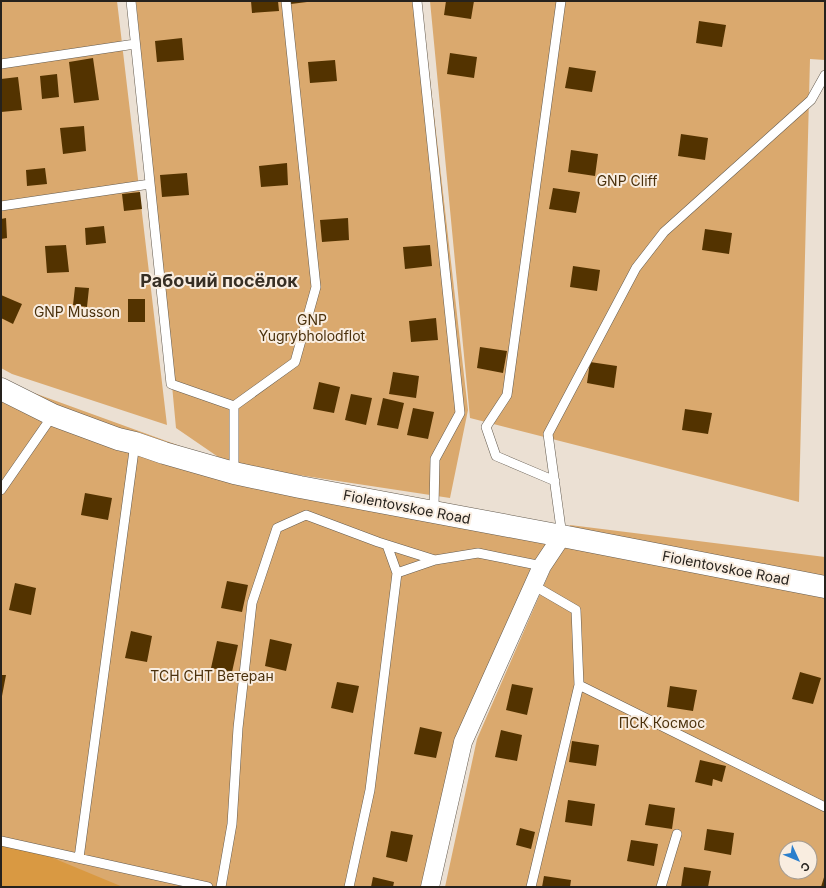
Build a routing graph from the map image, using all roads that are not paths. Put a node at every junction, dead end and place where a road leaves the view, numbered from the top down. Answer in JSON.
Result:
{"nodes":[{"id":1,"x":131,"y":1,"type":"edge"},
{"id":2,"x":286,"y":1,"type":"edge"},
{"id":3,"x":417,"y":1,"type":"edge"},
{"id":4,"x":561,"y":1,"type":"edge"},
{"id":5,"x":135,"y":44,"type":"junction"},
{"id":6,"x":1,"y":64,"type":"edge"},
{"id":7,"x":825,"y":75,"type":"edge"},
{"id":8,"x":150,"y":184,"type":"junction"},
{"id":9,"x":1,"y":206,"type":"edge"},
{"id":10,"x":1,"y":389,"type":"edge"},
{"id":11,"x":234,"y":406,"type":"junction"},
{"id":12,"x":53,"y":415,"type":"junction"},
{"id":13,"x":135,"y":443,"type":"junction"},
{"id":14,"x":234,"y":473,"type":"junction"},
{"id":15,"x":555,"y":482,"type":"junction"},
{"id":16,"x":1,"y":490,"type":"edge"},
{"id":17,"x":434,"y":507,"type":"dead end"},
{"id":18,"x":562,"y":536,"type":"junction"},
{"id":19,"x":387,"y":545,"type":"junction"},
{"id":20,"x":435,"y":560,"type":"junction"},
{"id":21,"x":542,"y":566,"type":"junction"},
{"id":22,"x":397,"y":573,"type":"junction"},
{"id":23,"x":534,"y":585,"type":"junction"},
{"id":24,"x":825,"y":587,"type":"edge"},
{"id":25,"x":579,"y":685,"type":"junction"},
{"id":26,"x":825,"y":808,"type":"edge"},
{"id":27,"x":677,"y":834,"type":"dead end"},
{"id":28,"x":1,"y":841,"type":"edge"},
{"id":29,"x":79,"y":858,"type":"junction"},
{"id":30,"x":208,"y":887,"type":"edge"},
{"id":31,"x":221,"y":887,"type":"edge"},
{"id":32,"x":349,"y":887,"type":"edge"},
{"id":33,"x":430,"y":887,"type":"edge"},
{"id":34,"x":531,"y":887,"type":"edge"},
{"id":35,"x":661,"y":887,"type":"edge"}],
"edges":[{"from":1,"to":5,"type":"lane"},
{"from":2,"to":11,"type":"lane"},
{"from":3,"to":17,"type":"lane"},
{"from":4,"to":15,"type":"lane"},
{"from":5,"to":6,"type":"lane"},
{"from":5,"to":8,"type":"lane"},
{"from":7,"to":15,"type":"lane"},
{"from":8,"to":9,"type":"lane"},
{"from":8,"to":11,"type":"lane"},
{"from":10,"to":12,"type":"main road","name":"Fiolentovskoe Road"},
{"from":11,"to":14,"type":"lane"},
{"from":12,"to":13,"type":"main road","name":"Fiolentovskoe Road"},
{"from":12,"to":16,"type":"lane"},
{"from":13,"to":14,"type":"main road","name":"Fiolentovskoe Road"},
{"from":13,"to":29,"type":"lane"},
{"from":14,"to":18,"type":"main road","name":"Fiolentovskoe Road"},
{"from":15,"to":18,"type":"lane"},
{"from":18,"to":21,"type":"street"},
{"from":18,"to":24,"type":"main road","name":"Fiolentovskoe Road"},
{"from":19,"to":20,"type":"lane"},
{"from":19,"to":22,"type":"lane"},
{"from":19,"to":31,"type":"lane"},
{"from":20,"to":21,"type":"lane"},
{"from":20,"to":22,"type":"lane"},
{"from":21,"to":23,"type":"street"},
{"from":22,"to":32,"type":"lane"},
{"from":23,"to":25,"type":"lane"},
{"from":23,"to":33,"type":"street"},
{"from":25,"to":26,"type":"lane"},
{"from":25,"to":34,"type":"lane"},
{"from":27,"to":35,"type":"lane"},
{"from":28,"to":29,"type":"lane"},
{"from":29,"to":30,"type":"lane"}]}
